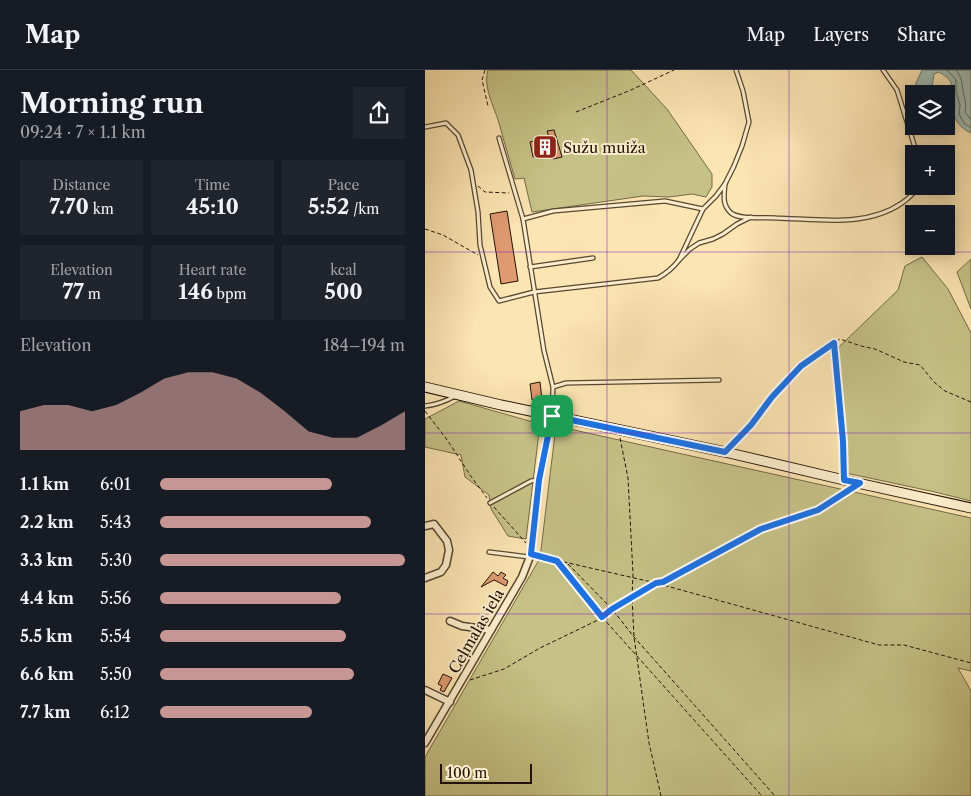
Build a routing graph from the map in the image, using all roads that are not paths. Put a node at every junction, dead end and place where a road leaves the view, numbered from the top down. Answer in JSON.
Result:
{"nodes":[{"id":1,"x":736,"y":70,"type":"edge"},
{"id":2,"x":883,"y":70,"type":"edge"},
{"id":3,"x":425,"y":128,"type":"edge"},
{"id":4,"x":499,"y":138,"type":"dead end"},
{"id":5,"x":914,"y":145,"type":"edge"},
{"id":6,"x":725,"y":184,"type":"junction"},
{"id":7,"x":910,"y":195,"type":"edge"},
{"id":8,"x":703,"y":209,"type":"junction"},
{"id":9,"x":751,"y":218,"type":"junction"},
{"id":10,"x":523,"y":219,"type":"junction"},
{"id":11,"x":593,"y":258,"type":"dead end"},
{"id":12,"x":679,"y":260,"type":"junction"},
{"id":13,"x":530,"y":268,"type":"junction"},
{"id":14,"x":534,"y":292,"type":"junction"},
{"id":15,"x":719,"y":380,"type":"dead end"},
{"id":16,"x":425,"y":387,"type":"edge"},
{"id":17,"x":553,"y":387,"type":"junction"},
{"id":18,"x":457,"y":394,"type":"junction"},
{"id":19,"x":425,"y":406,"type":"edge"},
{"id":20,"x":552,"y":416,"type":"junction"},
{"id":21,"x":539,"y":480,"type":"junction"},
{"id":22,"x":490,"y":503,"type":"road end"},
{"id":23,"x":971,"y":508,"type":"edge"},
{"id":24,"x":425,"y":526,"type":"edge"},
{"id":25,"x":489,"y":552,"type":"dead end"},
{"id":26,"x":531,"y":553,"type":"junction"},
{"id":27,"x":425,"y":578,"type":"edge"},
{"id":28,"x":450,"y":621,"type":"dead end"},
{"id":29,"x":491,"y":630,"type":"junction"},
{"id":30,"x":425,"y":690,"type":"edge"},
{"id":31,"x":450,"y":702,"type":"junction"},
{"id":32,"x":428,"y":733,"type":"edge"},
{"id":33,"x":425,"y":743,"type":"edge"}],
"edges":[{"from":1,"to":6,"type":"lane"},
{"from":2,"to":5,"type":"lane"},
{"from":3,"to":14,"type":"lane"},
{"from":4,"to":10,"type":"lane"},
{"from":6,"to":8,"type":"lane"},
{"from":6,"to":9,"type":"lane"},
{"from":7,"to":9,"type":"lane"},
{"from":8,"to":10,"type":"lane"},
{"from":8,"to":12,"type":"lane"},
{"from":9,"to":12,"type":"lane"},
{"from":10,"to":13,"type":"lane"},
{"from":11,"to":13,"type":"lane"},
{"from":12,"to":14,"type":"lane"},
{"from":13,"to":14,"type":"lane"},
{"from":14,"to":17,"type":"lane"},
{"from":15,"to":17,"type":"lane"},
{"from":16,"to":18,"type":"main road"},
{"from":17,"to":20,"type":"lane"},
{"from":18,"to":19,"type":"lane"},
{"from":18,"to":20,"type":"main road"},
{"from":20,"to":21,"type":"street","name":"Ceļmalas iela"},
{"from":20,"to":23,"type":"main road"},
{"from":21,"to":22,"type":"lane"},
{"from":21,"to":26,"type":"street","name":"Ceļmalas iela"},
{"from":24,"to":27,"type":"street"},
{"from":25,"to":26,"type":"lane"},
{"from":26,"to":29,"type":"street","name":"Ceļmalas iela"},
{"from":28,"to":29,"type":"street"},
{"from":29,"to":31,"type":"street","name":"Ceļmalas iela"},
{"from":30,"to":31,"type":"street"},
{"from":31,"to":32,"type":"street","name":"Ceļmalas iela"},
{"from":32,"to":33,"type":"street","name":"Ceļmalas iela"}]}
